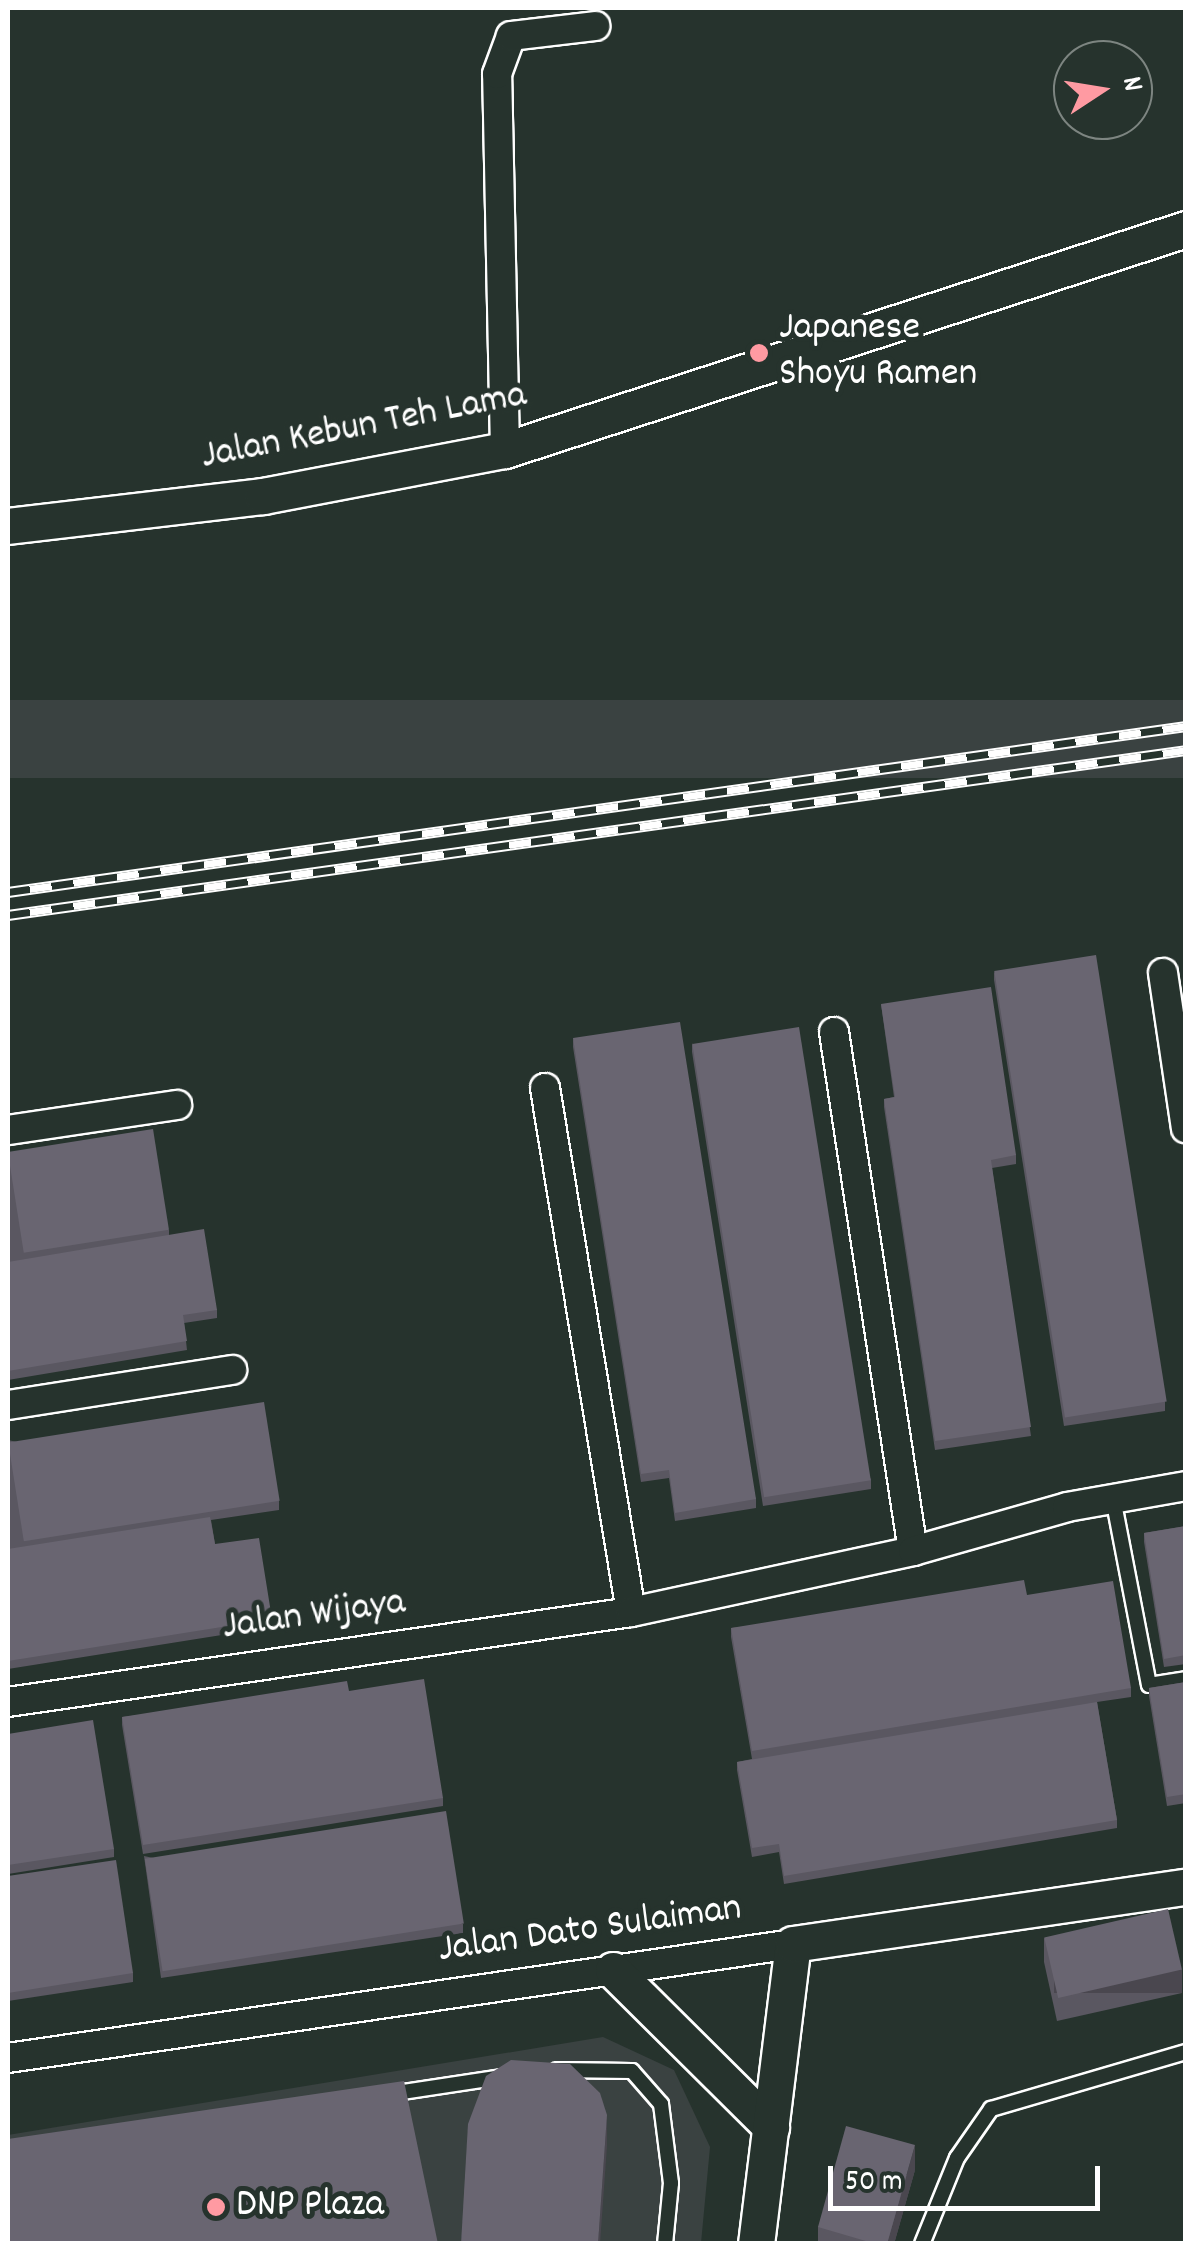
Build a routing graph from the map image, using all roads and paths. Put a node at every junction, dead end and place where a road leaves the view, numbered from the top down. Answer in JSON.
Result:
{"nodes":[{"id":1,"x":595,"y":26,"type":"dead end"},
{"id":2,"x":1186,"y":228,"type":"edge"},
{"id":3,"x":504,"y":450,"type":"junction"},
{"id":4,"x":8,"y":526,"type":"edge"},
{"id":5,"x":1163,"y":973,"type":"dead end"},
{"id":6,"x":834,"y":1032,"type":"dead end"},
{"id":7,"x":545,"y":1088,"type":"dead end"},
{"id":8,"x":177,"y":1105,"type":"dead end"},
{"id":9,"x":1184,"y":1111,"type":"edge"},
{"id":10,"x":8,"y":1130,"type":"edge"},
{"id":11,"x":232,"y":1370,"type":"dead end"},
{"id":12,"x":8,"y":1404,"type":"edge"},
{"id":13,"x":1186,"y":1486,"type":"edge"},
{"id":14,"x":1113,"y":1498,"type":"junction"},
{"id":15,"x":913,"y":1551,"type":"junction"},
{"id":16,"x":631,"y":1612,"type":"junction"},
{"id":17,"x":1186,"y":1678,"type":"edge"},
{"id":18,"x":8,"y":1702,"type":"edge"},
{"id":19,"x":1186,"y":1888,"type":"edge"},
{"id":20,"x":793,"y":1944,"type":"junction"},
{"id":21,"x":613,"y":1970,"type":"junction"},
{"id":22,"x":1186,"y":2052,"type":"edge"},
{"id":23,"x":8,"y":2058,"type":"edge"},
{"id":24,"x":533,"y":2072,"type":"edge"},
{"id":25,"x":514,"y":2075,"type":"edge"},
{"id":26,"x":377,"y":2096,"type":"edge"},
{"id":27,"x":771,"y":2128,"type":"junction"},
{"id":28,"x":665,"y":2244,"type":"edge"},
{"id":29,"x":756,"y":2244,"type":"edge"},
{"id":30,"x":922,"y":2244,"type":"edge"}],
"edges":[{"from":1,"to":3,"type":"street"},
{"from":2,"to":3,"type":"street","name":"Jalan Kebun Teh Lama"},
{"from":3,"to":4,"type":"street","name":"Jalan Kebun Teh Lama"},
{"from":5,"to":9,"type":"street"},
{"from":6,"to":15,"type":"street"},
{"from":7,"to":16,"type":"street"},
{"from":8,"to":10,"type":"street"},
{"from":11,"to":12,"type":"street"},
{"from":13,"to":14,"type":"street","name":"Jalan Wijaya"},
{"from":14,"to":15,"type":"street","name":"Jalan Wijaya"},
{"from":14,"to":17,"type":"lane"},
{"from":15,"to":16,"type":"street","name":"Jalan Wijaya"},
{"from":16,"to":18,"type":"street","name":"Jalan Wijaya"},
{"from":19,"to":20,"type":"street","name":"Jalan Dato Sulaiman"},
{"from":20,"to":21,"type":"street","name":"Jalan Dato Sulaiman"},
{"from":20,"to":27,"type":"street"},
{"from":21,"to":23,"type":"street","name":"Jalan Dato Sulaiman"},
{"from":21,"to":27,"type":"street"},
{"from":22,"to":30,"type":"lane"},
{"from":24,"to":28,"type":"lane"},
{"from":25,"to":26,"type":"lane"},
{"from":27,"to":29,"type":"street"}]}
